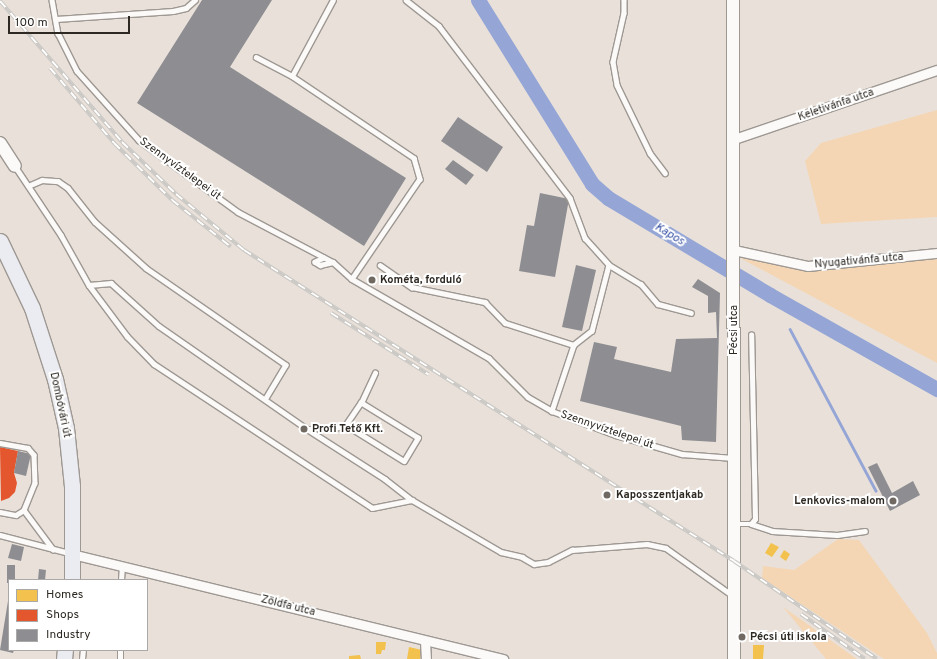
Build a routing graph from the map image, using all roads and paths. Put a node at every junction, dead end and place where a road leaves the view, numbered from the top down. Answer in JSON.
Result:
{"nodes":[{"id":1,"x":52,"y":0,"type":"edge"},
{"id":2,"x":195,"y":0,"type":"edge"},
{"id":3,"x":334,"y":0,"type":"edge"},
{"id":4,"x":406,"y":0,"type":"edge"},
{"id":5,"x":624,"y":0,"type":"edge"},
{"id":6,"x":733,"y":0,"type":"edge"},
{"id":7,"x":56,"y":20,"type":"junction"},
{"id":8,"x":256,"y":57,"type":"dead end"},
{"id":9,"x":937,"y":70,"type":"edge"},
{"id":10,"x":292,"y":76,"type":"junction"},
{"id":11,"x":734,"y":139,"type":"junction"},
{"id":12,"x":0,"y":143,"type":"edge"},
{"id":13,"x":16,"y":166,"type":"joint"},
{"id":14,"x":665,"y":173,"type":"dead end"},
{"id":15,"x":28,"y":186,"type":"junction"},
{"id":16,"x":0,"y":241,"type":"edge"},
{"id":17,"x":937,"y":253,"type":"edge"},
{"id":18,"x":734,"y":254,"type":"junction"},
{"id":19,"x":326,"y":258,"type":"junction"},
{"id":20,"x":333,"y":262,"type":"junction"},
{"id":21,"x":609,"y":265,"type":"junction"},
{"id":22,"x":380,"y":266,"type":"dead end"},
{"id":23,"x":352,"y":279,"type":"junction"},
{"id":24,"x":89,"y":285,"type":"junction"},
{"id":25,"x":691,"y":313,"type":"dead end"},
{"id":26,"x":751,"y":335,"type":"dead end"},
{"id":27,"x":574,"y":345,"type":"junction"},
{"id":28,"x":375,"y":373,"type":"dead end"},
{"id":29,"x":266,"y":398,"type":"junction"},
{"id":30,"x":361,"y":403,"type":"junction"},
{"id":31,"x":552,"y":410,"type":"junction"},
{"id":32,"x":346,"y":425,"type":"junction"},
{"id":33,"x":307,"y":429,"type":"junction"},
{"id":34,"x":0,"y":443,"type":"edge"},
{"id":35,"x":734,"y":458,"type":"junction"},
{"id":36,"x":412,"y":500,"type":"junction"},
{"id":37,"x":24,"y":510,"type":"junction"},
{"id":38,"x":0,"y":512,"type":"edge"},
{"id":39,"x":734,"y":524,"type":"junction"},
{"id":40,"x":751,"y":524,"type":"junction"},
{"id":41,"x":865,"y":531,"type":"dead end"},
{"id":42,"x":0,"y":535,"type":"edge"},
{"id":43,"x":54,"y":549,"type":"junction"},
{"id":44,"x":72,"y":554,"type":"junction"},
{"id":45,"x":122,"y":564,"type":"junction"},
{"id":46,"x":72,"y":579,"type":"edge"},
{"id":47,"x":121,"y":579,"type":"edge"},
{"id":48,"x":734,"y":596,"type":"junction"},
{"id":49,"x":426,"y":641,"type":"junction"},
{"id":50,"x":426,"y":659,"type":"edge"},
{"id":51,"x":503,"y":659,"type":"edge"},
{"id":52,"x":734,"y":659,"type":"edge"}],
"edges":[{"from":1,"to":7,"type":"lane","name":"Szennyvíztelepei út"},
{"from":2,"to":7,"type":"lane"},
{"from":3,"to":10,"type":"lane"},
{"from":4,"to":21,"type":"lane"},
{"from":5,"to":14,"type":"lane"},
{"from":6,"to":11,"type":"street","name":"Pécsi utca"},
{"from":7,"to":19,"type":"lane","name":"Szennyvíztelepei út"},
{"from":8,"to":10,"type":"lane"},
{"from":9,"to":11,"type":"street","name":"Keletivánfa utca"},
{"from":10,"to":23,"type":"lane"},
{"from":11,"to":18,"type":"street","name":"Pécsi utca"},
{"from":12,"to":13,"type":"street"},
{"from":13,"to":15,"type":"lane"},
{"from":15,"to":24,"type":"lane"},
{"from":15,"to":29,"type":"lane"},
{"from":16,"to":44,"type":"main road","name":"Dombóvári út"},
{"from":17,"to":18,"type":"street","name":"Nyugativánfa utca"},
{"from":18,"to":35,"type":"street","name":"Pécsi utca"},
{"from":19,"to":20,"type":"lane","name":"Szennyvíztelepei út"},
{"from":19,"to":20,"type":"lane"},
{"from":20,"to":23,"type":"lane"},
{"from":21,"to":25,"type":"lane"},
{"from":21,"to":27,"type":"lane"},
{"from":22,"to":27,"type":"lane"},
{"from":23,"to":31,"type":"lane","name":"Szennyvíztelepei út"},
{"from":24,"to":29,"type":"lane"},
{"from":24,"to":36,"type":"lane"},
{"from":26,"to":40,"type":"lane"},
{"from":27,"to":31,"type":"lane"},
{"from":28,"to":30,"type":"lane"},
{"from":29,"to":33,"type":"lane"},
{"from":30,"to":32,"type":"lane"},
{"from":30,"to":32,"type":"lane"},
{"from":31,"to":35,"type":"lane","name":"Szennyvíztelepei út"},
{"from":32,"to":33,"type":"lane"},
{"from":33,"to":36,"type":"lane"},
{"from":34,"to":37,"type":"lane"},
{"from":35,"to":39,"type":"street","name":"Pécsi utca"},
{"from":36,"to":48,"type":"lane"},
{"from":37,"to":38,"type":"lane"},
{"from":37,"to":43,"type":"lane"},
{"from":39,"to":40,"type":"lane"},
{"from":39,"to":48,"type":"street","name":"Pécsi utca"},
{"from":40,"to":41,"type":"lane"},
{"from":42,"to":43,"type":"lane"},
{"from":43,"to":44,"type":"lane"},
{"from":44,"to":45,"type":"street","name":"Zöldfa utca"},
{"from":44,"to":46,"type":"main road","name":"Dombóvári út"},
{"from":45,"to":47,"type":"lane"},
{"from":45,"to":49,"type":"street","name":"Zöldfa utca"},
{"from":48,"to":52,"type":"street","name":"Pécsi utca"},
{"from":49,"to":50,"type":"street"},
{"from":49,"to":51,"type":"street","name":"Zöldfa utca"}]}
